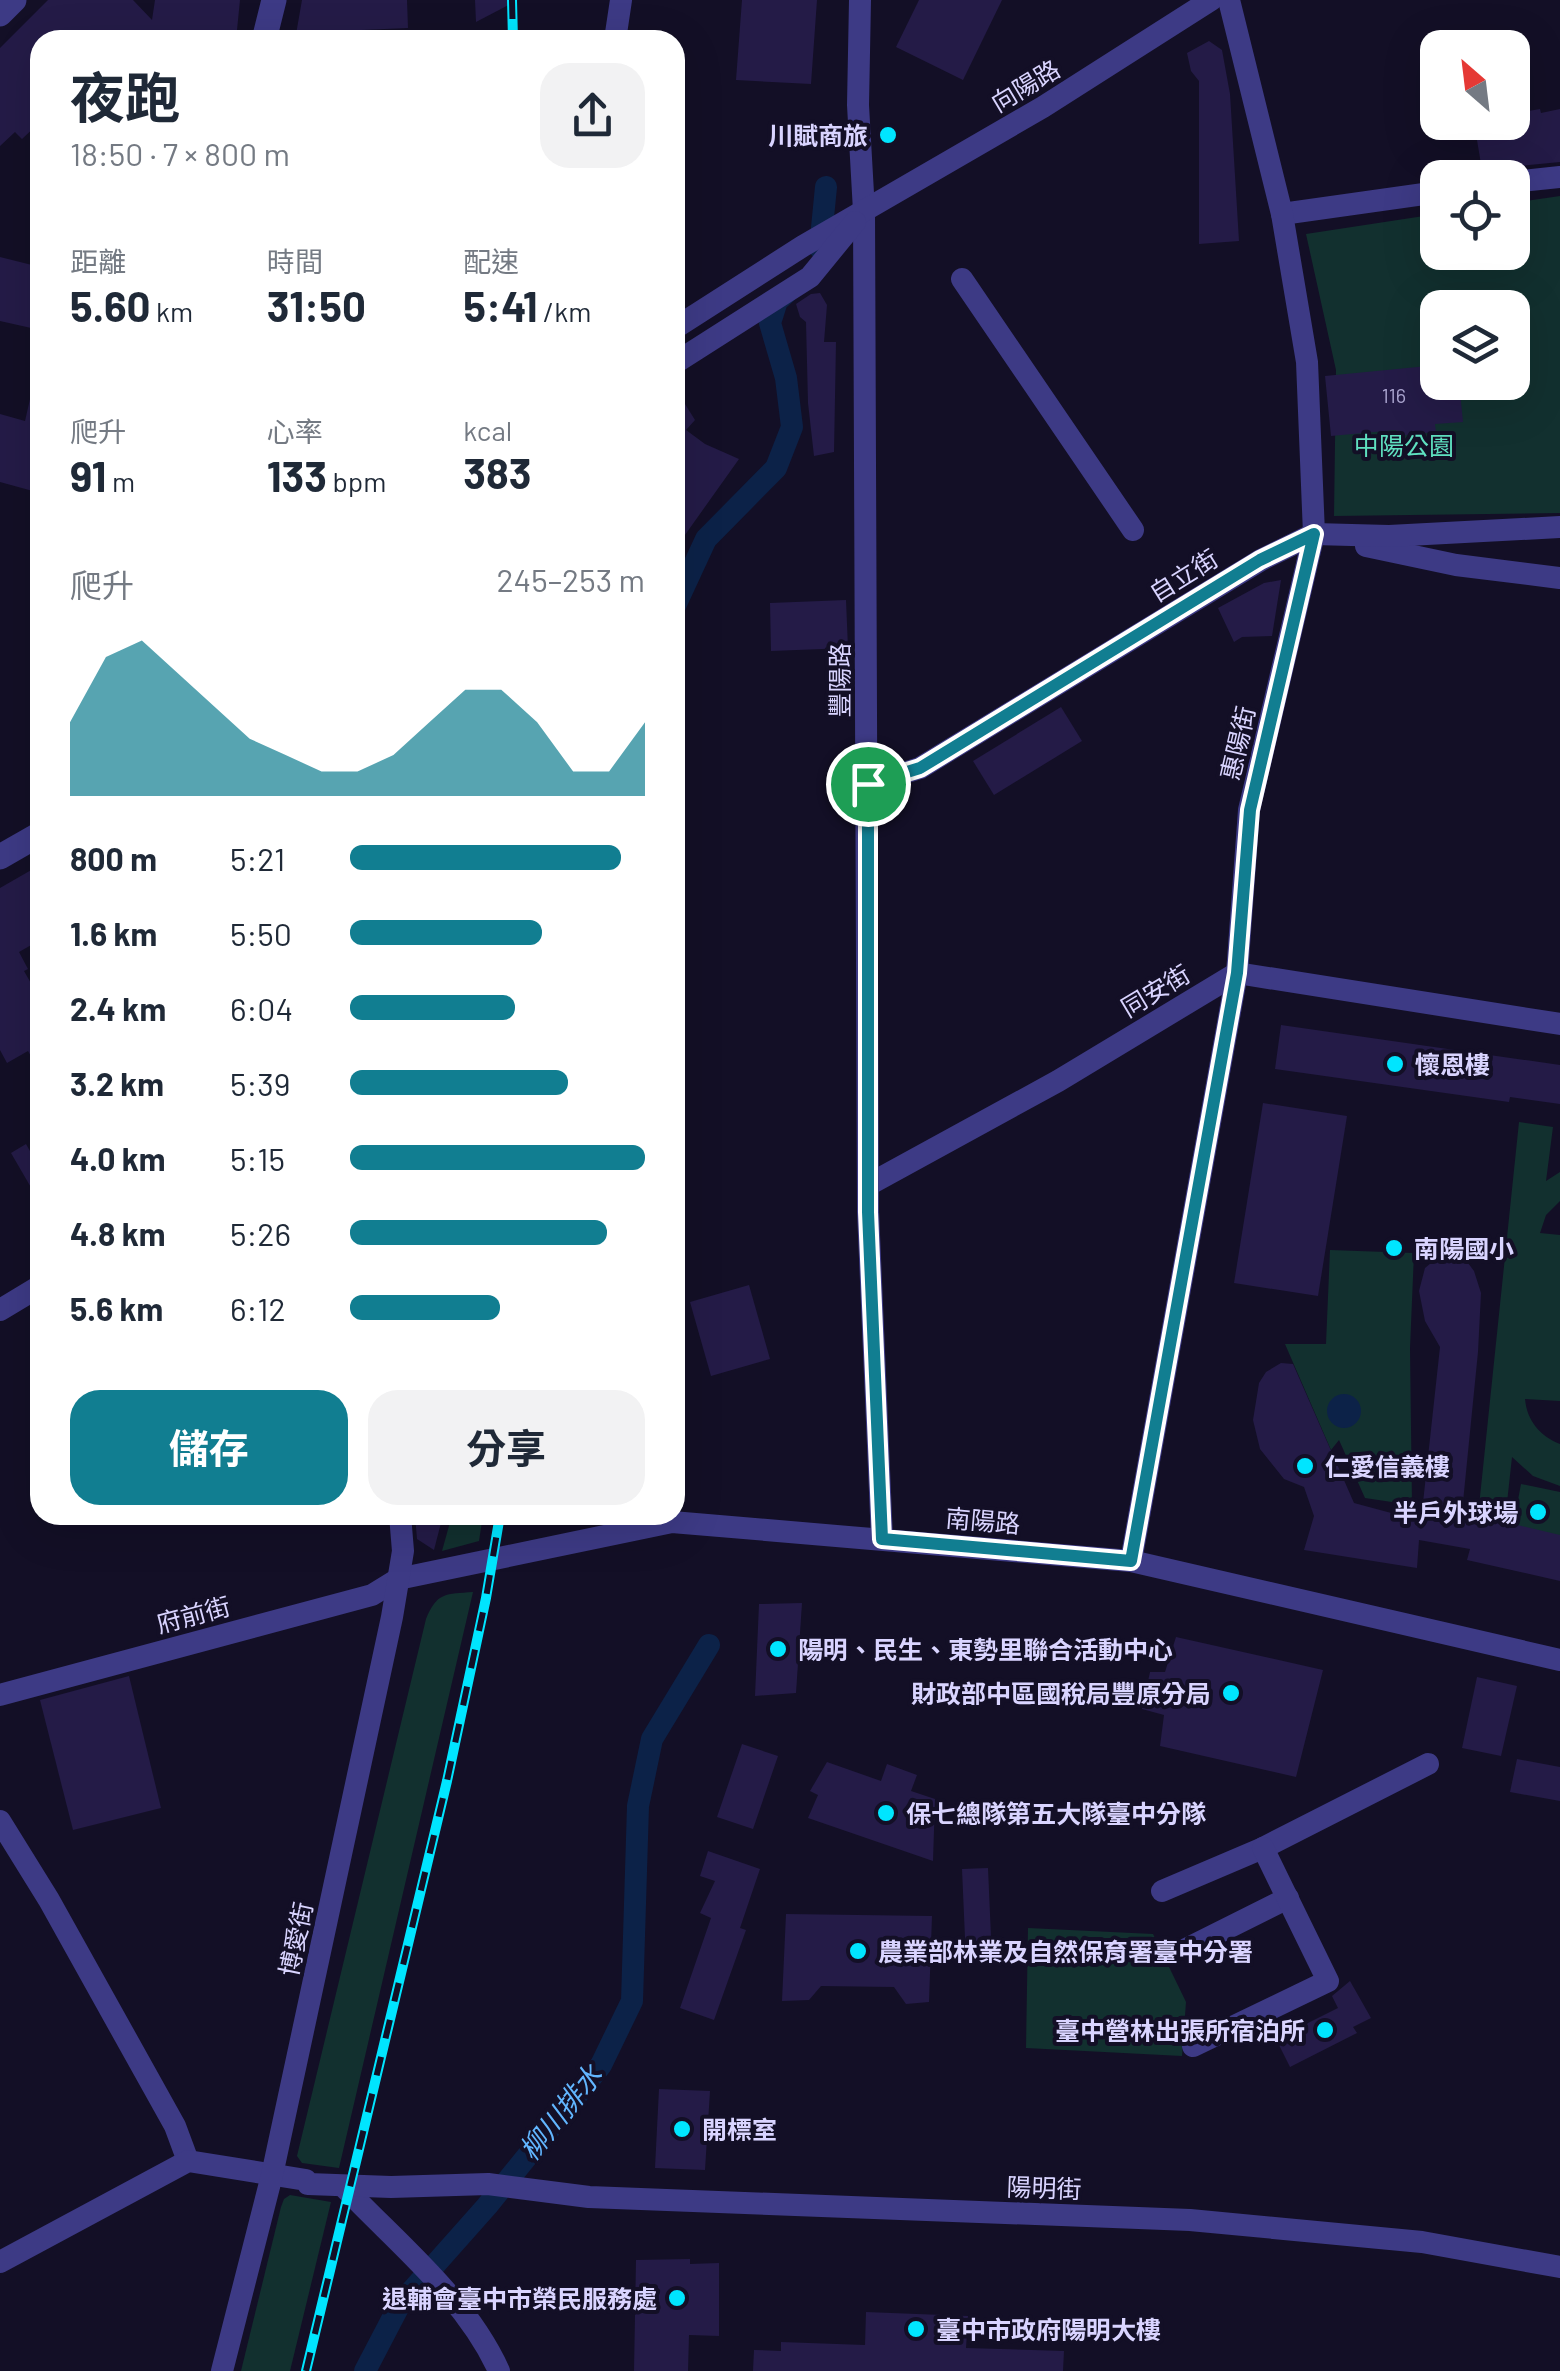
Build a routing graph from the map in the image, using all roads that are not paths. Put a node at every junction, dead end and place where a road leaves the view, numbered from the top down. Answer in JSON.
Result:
{"nodes":[{"id":1,"x":14,"y":0,"type":"edge"},
{"id":2,"x":274,"y":0,"type":"edge"},
{"id":3,"x":621,"y":0,"type":"edge"},
{"id":4,"x":860,"y":0,"type":"edge"},
{"id":5,"x":1211,"y":0,"type":"edge"},
{"id":6,"x":1229,"y":0,"type":"edge"},
{"id":7,"x":0,"y":14,"type":"edge"},
{"id":8,"x":266,"y":30,"type":"edge"},
{"id":9,"x":616,"y":30,"type":"edge"},
{"id":10,"x":1560,"y":177,"type":"edge"},
{"id":11,"x":1530,"y":180,"type":"edge"},
{"id":12,"x":1420,"y":195,"type":"edge"},
{"id":13,"x":864,"y":211,"type":"junction"},
{"id":14,"x":1282,"y":214,"type":"junction"},
{"id":15,"x":962,"y":279,"type":"dead end"},
{"id":16,"x":685,"y":321,"type":"edge"},
{"id":17,"x":685,"y":356,"type":"edge"},
{"id":18,"x":1560,"y":527,"type":"edge"},
{"id":19,"x":1133,"y":530,"type":"dead end"},
{"id":20,"x":1314,"y":534,"type":"junction"},
{"id":21,"x":1560,"y":578,"type":"edge"},
{"id":22,"x":868,"y":784,"type":"junction"},
{"id":23,"x":30,"y":840,"type":"edge"},
{"id":24,"x":0,"y":857,"type":"edge"},
{"id":25,"x":1237,"y":973,"type":"junction"},
{"id":26,"x":1560,"y":1024,"type":"edge"},
{"id":27,"x":868,"y":1185,"type":"junction"},
{"id":28,"x":30,"y":1292,"type":"edge"},
{"id":29,"x":0,"y":1310,"type":"edge"},
{"id":30,"x":685,"y":1523,"type":"edge"},
{"id":31,"x":401,"y":1525,"type":"edge"},
{"id":32,"x":658,"y":1525,"type":"edge"},
{"id":33,"x":882,"y":1539,"type":"junction"},
{"id":34,"x":1131,"y":1561,"type":"junction"},
{"id":35,"x":398,"y":1580,"type":"junction"},
{"id":36,"x":1560,"y":1660,"type":"edge"},
{"id":37,"x":0,"y":1695,"type":"edge"},
{"id":38,"x":1428,"y":1764,"type":"dead end"},
{"id":39,"x":0,"y":1821,"type":"edge"},
{"id":40,"x":1264,"y":1848,"type":"junction"},
{"id":41,"x":1162,"y":1891,"type":"dead end"},
{"id":42,"x":1288,"y":1898,"type":"junction"},
{"id":43,"x":1186,"y":1949,"type":"dead end"},
{"id":44,"x":1194,"y":2046,"type":"dead end"},
{"id":45,"x":188,"y":2160,"type":"junction"},
{"id":46,"x":272,"y":2175,"type":"junction"},
{"id":47,"x":344,"y":2187,"type":"junction"},
{"id":48,"x":0,"y":2262,"type":"edge"},
{"id":49,"x":1560,"y":2266,"type":"edge"},
{"id":50,"x":222,"y":2371,"type":"edge"},
{"id":51,"x":498,"y":2371,"type":"edge"}],
"edges":[{"from":1,"to":7,"type":"street"},
{"from":2,"to":8,"type":"street"},
{"from":3,"to":9,"type":"street"},
{"from":4,"to":13,"type":"street","name":"豐陽路"},
{"from":5,"to":13,"type":"street","name":"向陽路"},
{"from":6,"to":14,"type":"street","name":"惠陽街"},
{"from":10,"to":11,"type":"street"},
{"from":12,"to":14,"type":"street"},
{"from":13,"to":16,"type":"street","name":"向陽路"},
{"from":13,"to":17,"type":"street","name":"向陽路"},
{"from":13,"to":22,"type":"street","name":"豐陽路"},
{"from":14,"to":20,"type":"street","name":"惠陽街"},
{"from":15,"to":19,"type":"street"},
{"from":18,"to":20,"type":"street","name":"自立街"},
{"from":20,"to":21,"type":"street"},
{"from":20,"to":22,"type":"street","name":"自立街"},
{"from":20,"to":25,"type":"street","name":"惠陽街"},
{"from":22,"to":27,"type":"street","name":"豐陽路"},
{"from":23,"to":24,"type":"street"},
{"from":25,"to":26,"type":"street"},
{"from":25,"to":27,"type":"street","name":"同安街"},
{"from":25,"to":34,"type":"street","name":"惠陽街"},
{"from":27,"to":33,"type":"street","name":"豐陽路"},
{"from":28,"to":29,"type":"street"},
{"from":30,"to":33,"type":"street","name":"南陽路"},
{"from":31,"to":35,"type":"street","name":"博愛街"},
{"from":32,"to":35,"type":"street","name":"南陽路"},
{"from":33,"to":34,"type":"street","name":"南陽路"},
{"from":34,"to":36,"type":"street","name":"南陽路"},
{"from":35,"to":37,"type":"street","name":"府前街"},
{"from":35,"to":46,"type":"street","name":"博愛街"},
{"from":38,"to":40,"type":"street"},
{"from":39,"to":45,"type":"street"},
{"from":40,"to":41,"type":"street"},
{"from":40,"to":42,"type":"street"},
{"from":42,"to":43,"type":"street"},
{"from":42,"to":44,"type":"street"},
{"from":45,"to":46,"type":"street"},
{"from":45,"to":48,"type":"street"},
{"from":46,"to":47,"type":"street"},
{"from":46,"to":50,"type":"street","name":"博愛街"},
{"from":47,"to":49,"type":"street","name":"陽明街"},
{"from":47,"to":51,"type":"street"}]}
